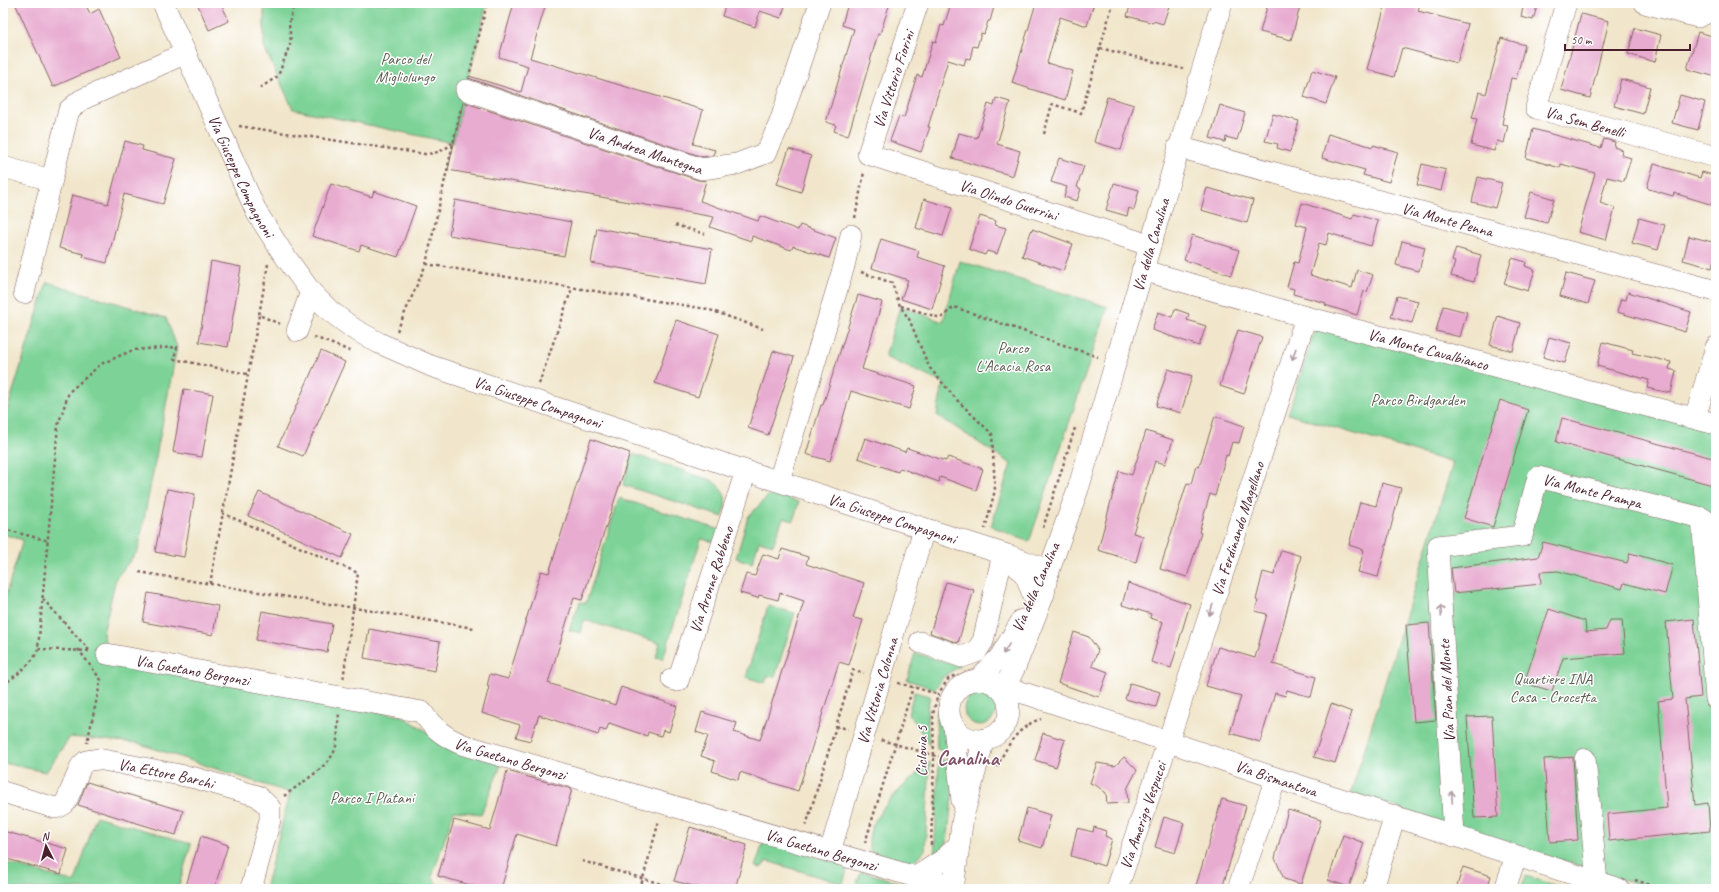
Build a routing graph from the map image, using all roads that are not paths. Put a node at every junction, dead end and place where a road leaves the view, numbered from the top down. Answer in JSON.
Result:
{"nodes":[{"id":1,"x":163,"y":3,"type":"edge"},
{"id":2,"x":820,"y":3,"type":"edge"},
{"id":3,"x":918,"y":3,"type":"edge"},
{"id":4,"x":1222,"y":3,"type":"edge"},
{"id":5,"x":1566,"y":3,"type":"edge"},
{"id":6,"x":1645,"y":3,"type":"edge"},
{"id":7,"x":1707,"y":13,"type":"dead end"},
{"id":8,"x":186,"y":52,"type":"junction"},
{"id":9,"x":466,"y":90,"type":"road end"},
{"id":10,"x":1178,"y":147,"type":"junction"},
{"id":11,"x":868,"y":154,"type":"joint"},
{"id":12,"x":1716,"y":157,"type":"edge"},
{"id":13,"x":3,"y":167,"type":"edge"},
{"id":14,"x":51,"y":180,"type":"junction"},
{"id":15,"x":852,"y":235,"type":"road end"},
{"id":16,"x":1149,"y":245,"type":"junction"},
{"id":17,"x":1142,"y":270,"type":"junction"},
{"id":18,"x":1716,"y":291,"type":"edge"},
{"id":19,"x":311,"y":292,"type":"junction"},
{"id":20,"x":24,"y":293,"type":"dead end"},
{"id":21,"x":1306,"y":316,"type":"junction"},
{"id":22,"x":297,"y":331,"type":"road end"},
{"id":23,"x":1716,"y":347,"type":"edge"},
{"id":24,"x":1695,"y":418,"type":"junction"},
{"id":25,"x":1716,"y":424,"type":"edge"},
{"id":26,"x":746,"y":471,"type":"junction"},
{"id":27,"x":779,"y":481,"type":"junction"},
{"id":28,"x":1709,"y":522,"type":"edge"},
{"id":29,"x":924,"y":529,"type":"junction"},
{"id":30,"x":1438,"y":546,"type":"joint"},
{"id":31,"x":1005,"y":555,"type":"junction"},
{"id":32,"x":1045,"y":572,"type":"junction"},
{"id":33,"x":1033,"y":595,"type":"junction"},
{"id":34,"x":920,"y":642,"type":"dead end"},
{"id":35,"x":98,"y":652,"type":"road end"},
{"id":36,"x":970,"y":676,"type":"junction"},
{"id":37,"x":672,"y":679,"type":"dead end"},
{"id":38,"x":998,"y":687,"type":"junction"},
{"id":39,"x":1039,"y":698,"type":"junction"},
{"id":40,"x":1716,"y":699,"type":"edge"},
{"id":41,"x":1008,"y":707,"type":"junction"},
{"id":42,"x":954,"y":726,"type":"junction"},
{"id":43,"x":984,"y":738,"type":"junction"},
{"id":44,"x":1168,"y":742,"type":"junction"},
{"id":45,"x":1585,"y":759,"type":"dead end"},
{"id":46,"x":1276,"y":778,"type":"junction"},
{"id":47,"x":3,"y":792,"type":"edge"},
{"id":48,"x":1395,"y":815,"type":"junction"},
{"id":49,"x":963,"y":817,"type":"junction"},
{"id":50,"x":1454,"y":836,"type":"junction"},
{"id":51,"x":959,"y":845,"type":"junction"},
{"id":52,"x":830,"y":852,"type":"junction"},
{"id":53,"x":1516,"y":856,"type":"junction"},
{"id":54,"x":918,"y":879,"type":"edge"},
{"id":55,"x":1597,"y":882,"type":"junction"},
{"id":56,"x":251,"y":889,"type":"edge"},
{"id":57,"x":946,"y":889,"type":"edge"},
{"id":58,"x":953,"y":889,"type":"edge"},
{"id":59,"x":1117,"y":889,"type":"edge"},
{"id":60,"x":1238,"y":889,"type":"edge"},
{"id":61,"x":1373,"y":889,"type":"edge"},
{"id":62,"x":1505,"y":889,"type":"edge"},
{"id":63,"x":1618,"y":889,"type":"edge"}],
"edges":[{"from":1,"to":8,"type":"street","name":"Via Giuseppe Compagnoni"},
{"from":2,"to":9,"type":"street","name":"Via Andrea Mantegna"},
{"from":3,"to":11,"type":"street","name":"Via Vittorio Fiorini"},
{"from":4,"to":10,"type":"street","name":"Via della Canalina"},
{"from":5,"to":12,"type":"street","name":"Via Sem Benelli"},
{"from":6,"to":7,"type":"street"},
{"from":8,"to":14,"type":"street"},
{"from":8,"to":19,"type":"street","name":"Via Giuseppe Compagnoni"},
{"from":10,"to":16,"type":"street","name":"Via della Canalina"},
{"from":10,"to":18,"type":"street","name":"Via Monte Penna"},
{"from":11,"to":16,"type":"street","name":"Via Olindo Guerrini"},
{"from":13,"to":14,"type":"street"},
{"from":14,"to":20,"type":"street"},
{"from":15,"to":27,"type":"street"},
{"from":16,"to":17,"type":"street","name":"Via della Canalina"},
{"from":17,"to":21,"type":"street","name":"Via Monte Cavalbianco"},
{"from":17,"to":32,"type":"street","name":"Via della Canalina"},
{"from":19,"to":22,"type":"street"},
{"from":19,"to":26,"type":"street","name":"Via Giuseppe Compagnoni"},
{"from":21,"to":24,"type":"street","name":"Via Monte Cavalbianco"},
{"from":21,"to":44,"type":"street","name":"Via Ferdinando Magellano","one_way":true},
{"from":23,"to":24,"type":"street"},
{"from":24,"to":25,"type":"street","name":"Via Monte Cavalbianco"},
{"from":26,"to":27,"type":"street","name":"Via Giuseppe Compagnoni"},
{"from":26,"to":37,"type":"street","name":"Via Aronne Rabbeno"},
{"from":27,"to":29,"type":"street","name":"Via Giuseppe Compagnoni"},
{"from":28,"to":30,"type":"street","name":"Via Monte Prampa"},
{"from":28,"to":40,"type":"street"},
{"from":29,"to":31,"type":"street","name":"Via Giuseppe Compagnoni"},
{"from":29,"to":52,"type":"street","name":"Via Vittoria Colonna"},
{"from":50,"to":30,"type":"street","name":"Via Pian del Monte","one_way":true},
{"from":31,"to":32,"type":"street","name":"Via Giuseppe Compagnoni"},
{"from":31,"to":33,"type":"street","name":"Via Giuseppe Compagnoni"},
{"from":31,"to":34,"type":"street"},
{"from":32,"to":33,"type":"street","name":"Via della Canalina"},
{"from":32,"to":38,"type":"street","name":"Via della Canalina"},
{"from":33,"to":36,"type":"street","name":"Via della Canalina","one_way":true},
{"from":35,"to":52,"type":"street","name":"Via Gaetano Bergonzi"},
{"from":36,"to":38,"type":"street"},
{"from":36,"to":42,"type":"street","name":"Via della Canalina"},
{"from":38,"to":39,"type":"street","name":"Via Bismantova"},
{"from":38,"to":41,"type":"street"},
{"from":39,"to":41,"type":"street"},
{"from":39,"to":44,"type":"street","name":"Via Bismantova"},
{"from":41,"to":43,"type":"street"},
{"from":42,"to":43,"type":"street"},
{"from":42,"to":49,"type":"street","name":"Via della Canalina"},
{"from":43,"to":49,"type":"street","name":"Via della Canalina"},
{"from":44,"to":46,"type":"street","name":"Via Bismantova"},
{"from":44,"to":59,"type":"street","name":"Via Amerigo Vespucci"},
{"from":45,"to":55,"type":"street"},
{"from":46,"to":48,"type":"street","name":"Via Bismantova"},
{"from":46,"to":60,"type":"street"},
{"from":47,"to":56,"type":"street","name":"Via Ettore Barchi"},
{"from":48,"to":50,"type":"street","name":"Via Bismantova"},
{"from":48,"to":61,"type":"street"},
{"from":49,"to":51,"type":"street","name":"Via della Canalina"},
{"from":50,"to":53,"type":"street","name":"Via Bismantova"},
{"from":51,"to":54,"type":"street"},
{"from":51,"to":58,"type":"street","name":"Via della Canalina"},
{"from":52,"to":54,"type":"street","name":"Via Gaetano Bergonzi"},
{"from":53,"to":55,"type":"street","name":"Via Bismantova"},
{"from":53,"to":62,"type":"street"},
{"from":54,"to":57,"type":"street","name":"Via Gaetano Bergonzi"},
{"from":55,"to":63,"type":"street","name":"Via Bismantova"}]}
